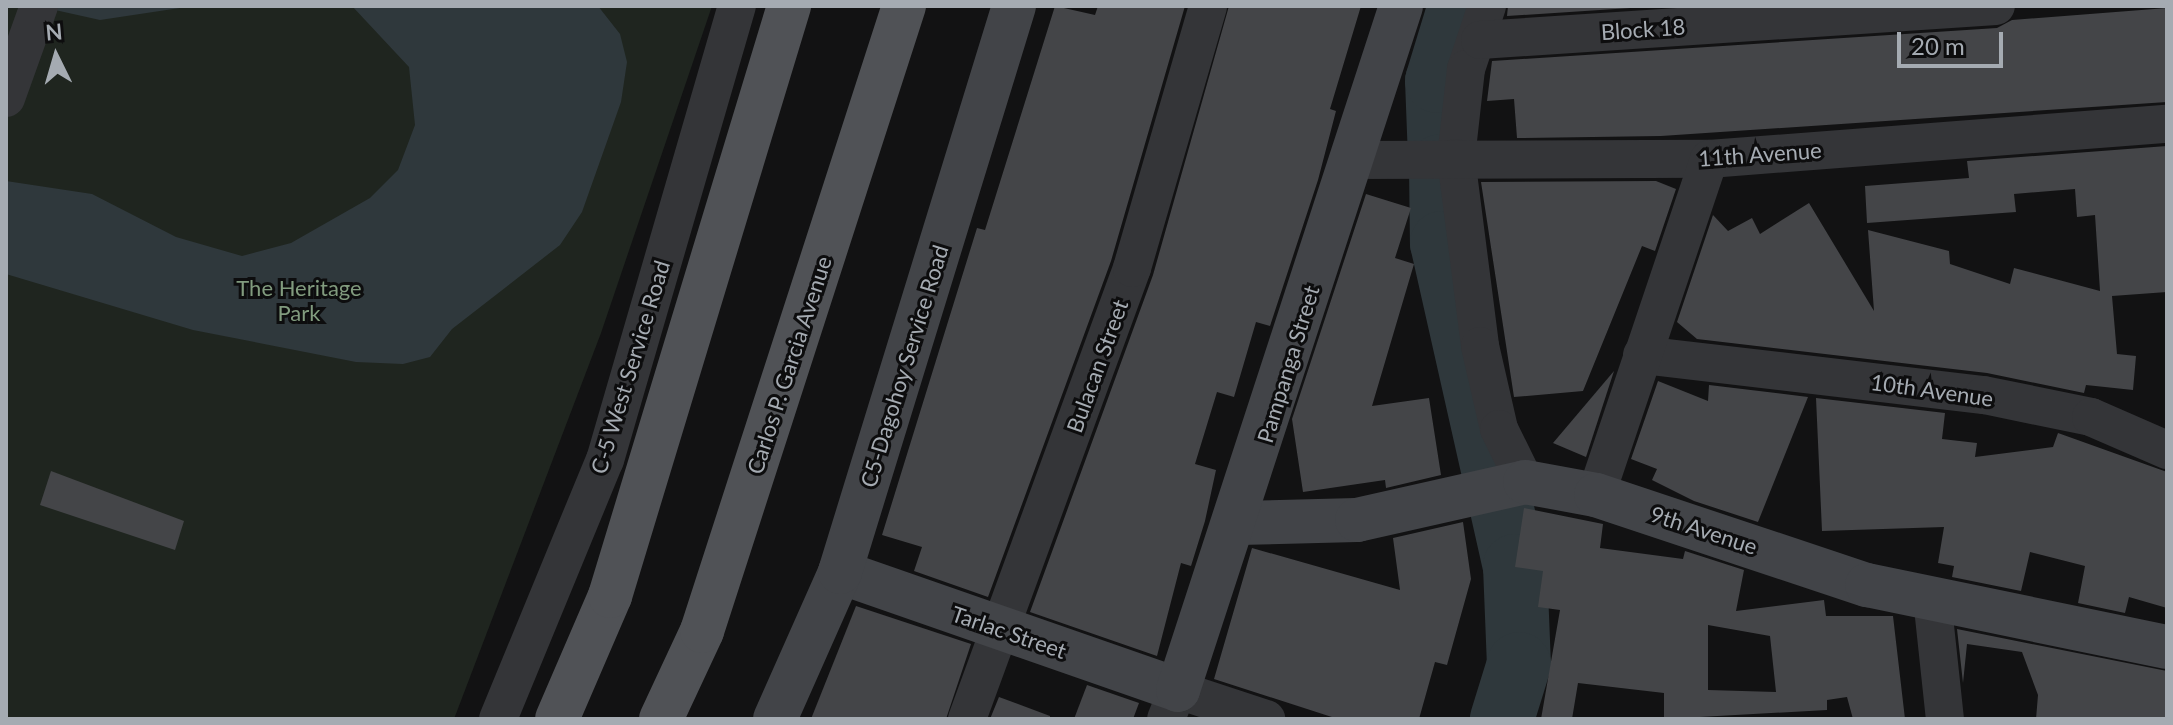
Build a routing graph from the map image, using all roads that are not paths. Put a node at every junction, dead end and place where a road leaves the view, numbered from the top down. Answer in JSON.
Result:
{"nodes":[{"id":1,"x":39,"y":6,"type":"edge"},
{"id":2,"x":737,"y":6,"type":"edge"},
{"id":3,"x":789,"y":6,"type":"edge"},
{"id":4,"x":904,"y":6,"type":"edge"},
{"id":5,"x":1014,"y":6,"type":"edge"},
{"id":6,"x":1208,"y":6,"type":"edge"},
{"id":7,"x":1401,"y":6,"type":"edge"},
{"id":8,"x":1996,"y":6,"type":"edge"},
{"id":9,"x":1484,"y":23,"type":"edge"},
{"id":10,"x":6,"y":98,"type":"edge"},
{"id":11,"x":2167,"y":124,"type":"edge"},
{"id":12,"x":1456,"y":158,"type":"junction"},
{"id":13,"x":1709,"y":159,"type":"junction"},
{"id":14,"x":1352,"y":160,"type":"junction"},
{"id":15,"x":1642,"y":355,"type":"junction"},
{"id":16,"x":2167,"y":450,"type":"edge"},
{"id":17,"x":1505,"y":485,"type":"junction"},
{"id":18,"x":1596,"y":495,"type":"junction"},
{"id":19,"x":1238,"y":523,"type":"junction"},
{"id":20,"x":840,"y":572,"type":"junction"},
{"id":21,"x":1932,"y":598,"type":"junction"},
{"id":22,"x":1001,"y":630,"type":"junction"},
{"id":23,"x":2167,"y":647,"type":"edge"},
{"id":24,"x":1172,"y":704,"type":"edge"},
{"id":25,"x":498,"y":719,"type":"edge"},
{"id":26,"x":557,"y":719,"type":"edge"},
{"id":27,"x":661,"y":719,"type":"edge"},
{"id":28,"x":775,"y":719,"type":"edge"},
{"id":29,"x":967,"y":719,"type":"edge"},
{"id":30,"x":1266,"y":719,"type":"edge"},
{"id":31,"x":1945,"y":719,"type":"edge"}],
"edges":[{"from":1,"to":10,"type":"street"},
{"from":2,"to":25,"type":"street","name":"C-5 West Service Road"},
{"from":3,"to":26,"type":"main road"},
{"from":4,"to":27,"type":"main road","name":"Carlos P. Garcia Avenue"},
{"from":5,"to":20,"type":"street","name":"C5-Dagohoy Service Road"},
{"from":6,"to":22,"type":"street","name":"Bulacan Street"},
{"from":7,"to":14,"type":"street","name":"Pampanga Street"},
{"from":8,"to":9,"type":"street","name":"Block 18"},
{"from":9,"to":12,"type":"street"},
{"from":11,"to":13,"type":"street","name":"11th Avenue"},
{"from":12,"to":13,"type":"street","name":"11th Avenue"},
{"from":12,"to":14,"type":"street","name":"11th Avenue"},
{"from":12,"to":17,"type":"street"},
{"from":13,"to":15,"type":"street"},
{"from":14,"to":19,"type":"street","name":"Pampanga Street"},
{"from":15,"to":16,"type":"street","name":"10th Avenue"},
{"from":15,"to":18,"type":"street"},
{"from":17,"to":18,"type":"street","name":"9th Avenue"},
{"from":17,"to":19,"type":"street","name":"9th Avenue"},
{"from":18,"to":21,"type":"street","name":"9th Avenue"},
{"from":19,"to":24,"type":"street","name":"Pampanga Street"},
{"from":20,"to":22,"type":"street","name":"Tarlac Street"},
{"from":20,"to":28,"type":"street","name":"C5-Dagohoy Service Road"},
{"from":21,"to":23,"type":"street","name":"9th Avenue"},
{"from":21,"to":31,"type":"street"},
{"from":22,"to":24,"type":"street","name":"Tarlac Street"},
{"from":22,"to":29,"type":"street","name":"Bulacan Street"},
{"from":24,"to":30,"type":"street"}]}
